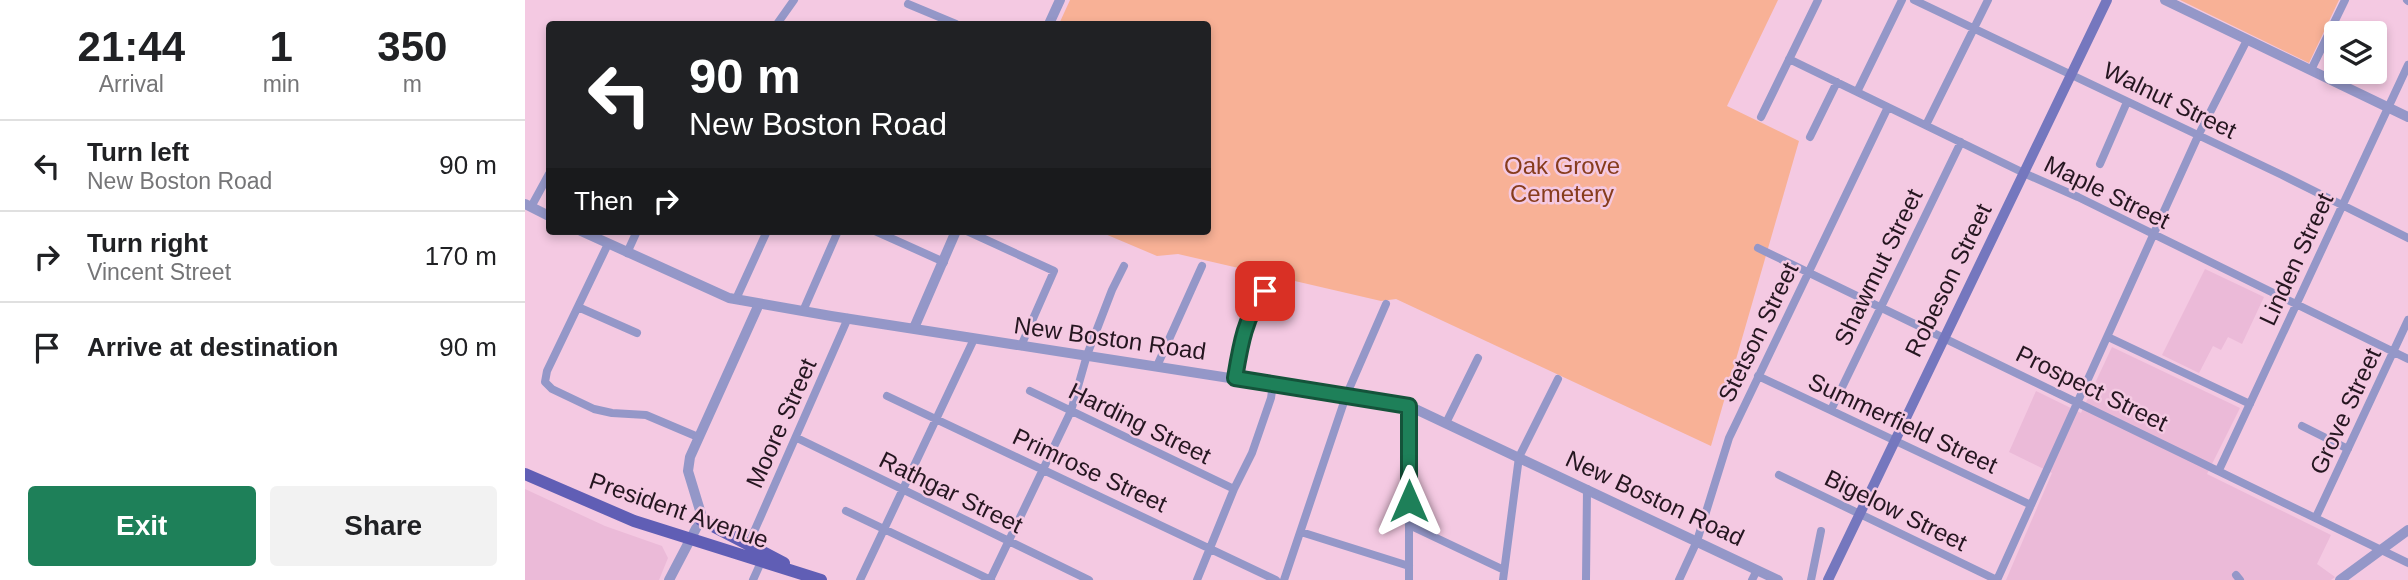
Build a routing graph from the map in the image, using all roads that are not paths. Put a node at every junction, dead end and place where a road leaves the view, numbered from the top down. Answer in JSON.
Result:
{"nodes":[{"id":1,"x":794,"y":0,"type":"edge"},
{"id":2,"x":1060,"y":0,"type":"edge"},
{"id":3,"x":1818,"y":0,"type":"edge"},
{"id":4,"x":1902,"y":0,"type":"edge"},
{"id":5,"x":1914,"y":0,"type":"edge"},
{"id":6,"x":1987,"y":0,"type":"edge"},
{"id":7,"x":2108,"y":0,"type":"edge"},
{"id":8,"x":2165,"y":0,"type":"edge"},
{"id":9,"x":2344,"y":0,"type":"edge"},
{"id":10,"x":908,"y":4,"type":"dead end"},
{"id":11,"x":780,"y":21,"type":"edge"},
{"id":12,"x":949,"y":21,"type":"edge"},
{"id":13,"x":1050,"y":21,"type":"edge"},
{"id":14,"x":1974,"y":28,"type":"junction"},
{"id":15,"x":2247,"y":40,"type":"junction"},
{"id":16,"x":1789,"y":59,"type":"junction"},
{"id":17,"x":2408,"y":65,"type":"edge"},
{"id":18,"x":2311,"y":70,"type":"junction"},
{"id":19,"x":2071,"y":74,"type":"junction"},
{"id":20,"x":1837,"y":82,"type":"junction"},
{"id":21,"x":1857,"y":92,"type":"junction"},
{"id":22,"x":2127,"y":102,"type":"junction"},
{"id":23,"x":1888,"y":107,"type":"junction"},
{"id":24,"x":2388,"y":107,"type":"junction"},
{"id":25,"x":1761,"y":117,"type":"dead end"},
{"id":26,"x":2408,"y":117,"type":"edge"},
{"id":27,"x":1926,"y":125,"type":"junction"},
{"id":28,"x":1809,"y":136,"type":"dead end"},
{"id":29,"x":2198,"y":136,"type":"junction"},
{"id":30,"x":1961,"y":142,"type":"junction"},
{"id":31,"x":2100,"y":164,"type":"dead end"},
{"id":32,"x":2024,"y":173,"type":"junction"},
{"id":33,"x":546,"y":179,"type":"edge"},
{"id":34,"x":528,"y":206,"type":"edge"},
{"id":35,"x":2341,"y":206,"type":"junction"},
{"id":36,"x":546,"y":215,"type":"edge"},
{"id":37,"x":589,"y":235,"type":"edge"},
{"id":38,"x":635,"y":235,"type":"edge"},
{"id":39,"x":765,"y":235,"type":"edge"},
{"id":40,"x":836,"y":235,"type":"edge"},
{"id":41,"x":884,"y":235,"type":"edge"},
{"id":42,"x":955,"y":235,"type":"edge"},
{"id":43,"x":976,"y":235,"type":"edge"},
{"id":44,"x":2154,"y":236,"type":"junction"},
{"id":45,"x":2408,"y":238,"type":"edge"},
{"id":46,"x":608,"y":244,"type":"junction"},
{"id":47,"x":1759,"y":248,"type":"dead end"},
{"id":48,"x":627,"y":253,"type":"junction"},
{"id":49,"x":944,"y":262,"type":"junction"},
{"id":50,"x":1124,"y":266,"type":"dead end"},
{"id":51,"x":1202,"y":266,"type":"dead end"},
{"id":52,"x":1808,"y":272,"type":"junction"},
{"id":53,"x":736,"y":299,"type":"junction"},
{"id":54,"x":2295,"y":303,"type":"junction"},
{"id":55,"x":759,"y":304,"type":"junction"},
{"id":56,"x":1386,"y":304,"type":"dead end"},
{"id":57,"x":1880,"y":306,"type":"junction"},
{"id":58,"x":578,"y":307,"type":"junction"},
{"id":59,"x":803,"y":311,"type":"junction"},
{"id":60,"x":1253,"y":312,"type":"dead end"},
{"id":61,"x":848,"y":318,"type":"junction"},
{"id":62,"x":2408,"y":320,"type":"edge"},
{"id":63,"x":914,"y":328,"type":"junction"},
{"id":64,"x":637,"y":333,"type":"dead end"},
{"id":65,"x":2108,"y":337,"type":"junction"},
{"id":66,"x":1943,"y":338,"type":"junction"},
{"id":67,"x":974,"y":339,"type":"junction"},
{"id":68,"x":1021,"y":346,"type":"junction"},
{"id":69,"x":2393,"y":352,"type":"junction"},
{"id":70,"x":1087,"y":355,"type":"junction"},
{"id":71,"x":1478,"y":358,"type":"dead end"},
{"id":72,"x":2408,"y":359,"type":"edge"},
{"id":73,"x":1157,"y":366,"type":"junction"},
{"id":74,"x":1758,"y":376,"type":"junction"},
{"id":75,"x":1235,"y":378,"type":"junction"},
{"id":76,"x":1558,"y":379,"type":"dead end"},
{"id":77,"x":1273,"y":384,"type":"junction"},
{"id":78,"x":1030,"y":391,"type":"dead end"},
{"id":79,"x":887,"y":396,"type":"dead end"},
{"id":80,"x":1346,"y":396,"type":"junction"},
{"id":81,"x":2078,"y":404,"type":"junction"},
{"id":82,"x":2250,"y":404,"type":"junction"},
{"id":83,"x":1409,"y":406,"type":"junction"},
{"id":84,"x":1831,"y":410,"type":"junction"},
{"id":85,"x":1071,"y":411,"type":"junction"},
{"id":86,"x":938,"y":419,"type":"junction"},
{"id":87,"x":1446,"y":423,"type":"junction"},
{"id":88,"x":2302,"y":426,"type":"dead end"},
{"id":89,"x":698,"y":438,"type":"junction"},
{"id":90,"x":797,"y":438,"type":"junction"},
{"id":91,"x":1894,"y":439,"type":"junction"},
{"id":92,"x":2348,"y":449,"type":"junction"},
{"id":93,"x":1519,"y":457,"type":"junction"},
{"id":94,"x":1043,"y":470,"type":"junction"},
{"id":95,"x":2219,"y":470,"type":"junction"},
{"id":96,"x":525,"y":474,"type":"edge"},
{"id":97,"x":1779,"y":475,"type":"dead end"},
{"id":98,"x":1234,"y":489,"type":"junction"},
{"id":99,"x":1587,"y":489,"type":"junction"},
{"id":100,"x":904,"y":490,"type":"junction"},
{"id":101,"x":2031,"y":505,"type":"junction"},
{"id":102,"x":846,"y":511,"type":"dead end"},
{"id":103,"x":1859,"y":514,"type":"junction"},
{"id":104,"x":2316,"y":517,"type":"junction"},
{"id":105,"x":701,"y":520,"type":"junction"},
{"id":106,"x":1409,"y":525,"type":"junction"},
{"id":107,"x":885,"y":529,"type":"junction"},
{"id":108,"x":2408,"y":530,"type":"edge"},
{"id":109,"x":1822,"y":531,"type":"dead end"},
{"id":110,"x":1301,"y":532,"type":"junction"},
{"id":111,"x":690,"y":539,"type":"junction"},
{"id":112,"x":1007,"y":540,"type":"junction"},
{"id":113,"x":1697,"y":541,"type":"junction"},
{"id":114,"x":750,"y":543,"type":"junction"},
{"id":115,"x":1211,"y":549,"type":"junction"},
{"id":116,"x":2382,"y":550,"type":"junction"},
{"id":117,"x":762,"y":561,"type":"junction"},
{"id":118,"x":2408,"y":563,"type":"edge"},
{"id":119,"x":1409,"y":566,"type":"junction"},
{"id":120,"x":1504,"y":570,"type":"junction"},
{"id":121,"x":803,"y":573,"type":"junction"},
{"id":122,"x":1754,"y":575,"type":"edge"},
{"id":123,"x":669,"y":580,"type":"edge"},
{"id":124,"x":753,"y":580,"type":"edge"},
{"id":125,"x":821,"y":580,"type":"edge"},
{"id":126,"x":860,"y":580,"type":"edge"},
{"id":127,"x":990,"y":580,"type":"edge"},
{"id":128,"x":1089,"y":580,"type":"edge"},
{"id":129,"x":1197,"y":580,"type":"edge"},
{"id":130,"x":1276,"y":580,"type":"edge"},
{"id":131,"x":1284,"y":580,"type":"edge"},
{"id":132,"x":1409,"y":580,"type":"edge"},
{"id":133,"x":1503,"y":580,"type":"edge"},
{"id":134,"x":1586,"y":580,"type":"edge"},
{"id":135,"x":1679,"y":580,"type":"edge"},
{"id":136,"x":1778,"y":580,"type":"edge"},
{"id":137,"x":1811,"y":580,"type":"edge"},
{"id":138,"x":1828,"y":580,"type":"edge"},
{"id":139,"x":1997,"y":580,"type":"edge"},
{"id":140,"x":2340,"y":580,"type":"edge"}],
"edges":[{"from":1,"to":11,"type":"street"},
{"from":2,"to":13,"type":"street"},
{"from":3,"to":16,"type":"street"},
{"from":4,"to":21,"type":"street"},
{"from":5,"to":14,"type":"street","name":"Walnut Street"},
{"from":6,"to":14,"type":"street"},
{"from":7,"to":19,"type":"main road","name":"Robeson Street"},
{"from":8,"to":15,"type":"street"},
{"from":9,"to":18,"type":"street"},
{"from":10,"to":12,"type":"street"},
{"from":14,"to":19,"type":"street","name":"Walnut Street"},
{"from":14,"to":27,"type":"street"},
{"from":15,"to":18,"type":"street"},
{"from":15,"to":29,"type":"street"},
{"from":16,"to":20,"type":"street","name":"Maple Street"},
{"from":16,"to":25,"type":"street"},
{"from":17,"to":24,"type":"street","name":"Linden Street"},
{"from":18,"to":24,"type":"street"},
{"from":19,"to":22,"type":"street","name":"Walnut Street"},
{"from":19,"to":32,"type":"main road","name":"Robeson Street"},
{"from":20,"to":21,"type":"street","name":"Maple Street"},
{"from":20,"to":28,"type":"street"},
{"from":21,"to":23,"type":"street","name":"Maple Street"},
{"from":22,"to":29,"type":"street","name":"Walnut Street"},
{"from":22,"to":31,"type":"street"},
{"from":23,"to":27,"type":"street","name":"Maple Street"},
{"from":23,"to":52,"type":"street","name":"Stetson Street"},
{"from":24,"to":26,"type":"street"},
{"from":24,"to":35,"type":"street","name":"Linden Street"},
{"from":27,"to":30,"type":"street","name":"Maple Street"},
{"from":29,"to":35,"type":"street","name":"Walnut Street"},
{"from":29,"to":44,"type":"street"},
{"from":30,"to":32,"type":"street","name":"Maple Street"},
{"from":30,"to":57,"type":"street","name":"Shawmut Street"},
{"from":32,"to":44,"type":"street","name":"Maple Street"},
{"from":32,"to":66,"type":"main road","name":"Robeson Street"},
{"from":33,"to":34,"type":"street"},
{"from":34,"to":36,"type":"street"},
{"from":35,"to":45,"type":"street","name":"Walnut Street"},
{"from":35,"to":54,"type":"street","name":"Linden Street"},
{"from":37,"to":46,"type":"street","name":"New Boston Road"},
{"from":38,"to":48,"type":"street"},
{"from":39,"to":53,"type":"street"},
{"from":40,"to":59,"type":"street"},
{"from":41,"to":49,"type":"street"},
{"from":42,"to":49,"type":"street"},
{"from":43,"to":68,"type":"street"},
{"from":44,"to":54,"type":"street","name":"Maple Street"},
{"from":44,"to":65,"type":"street"},
{"from":46,"to":48,"type":"street","name":"New Boston Road"},
{"from":46,"to":58,"type":"street"},
{"from":47,"to":52,"type":"street","name":"Prospect Street"},
{"from":48,"to":53,"type":"street","name":"New Boston Road"},
{"from":49,"to":63,"type":"street"},
{"from":50,"to":70,"type":"street"},
{"from":51,"to":73,"type":"street"},
{"from":52,"to":57,"type":"street","name":"Prospect Street"},
{"from":52,"to":74,"type":"street","name":"Stetson Street"},
{"from":53,"to":55,"type":"street","name":"New Boston Road"},
{"from":54,"to":69,"type":"street","name":"Maple Street"},
{"from":54,"to":82,"type":"street","name":"Linden Street"},
{"from":55,"to":59,"type":"street","name":"New Boston Road"},
{"from":55,"to":89,"type":"street"},
{"from":56,"to":80,"type":"street"},
{"from":57,"to":66,"type":"street","name":"Prospect Street"},
{"from":57,"to":84,"type":"street","name":"Shawmut Street"},
{"from":58,"to":64,"type":"street"},
{"from":58,"to":89,"type":"street"},
{"from":59,"to":61,"type":"street","name":"New Boston Road"},
{"from":60,"to":75,"type":"street"},
{"from":61,"to":63,"type":"street","name":"New Boston Road"},
{"from":61,"to":90,"type":"street","name":"Moore Street"},
{"from":62,"to":69,"type":"street","name":"Grove Street"},
{"from":63,"to":67,"type":"street","name":"New Boston Road"},
{"from":65,"to":81,"type":"street"},
{"from":65,"to":82,"type":"street"},
{"from":66,"to":81,"type":"street","name":"Prospect Street"},
{"from":66,"to":91,"type":"main road","name":"Robeson Street"},
{"from":67,"to":68,"type":"street","name":"New Boston Road"},
{"from":67,"to":86,"type":"street"},
{"from":68,"to":70,"type":"street","name":"New Boston Road"},
{"from":69,"to":72,"type":"street","name":"Maple Street"},
{"from":69,"to":92,"type":"street","name":"Grove Street"},
{"from":70,"to":73,"type":"street","name":"New Boston Road"},
{"from":70,"to":85,"type":"street"},
{"from":71,"to":87,"type":"street"},
{"from":73,"to":75,"type":"street","name":"New Boston Road"},
{"from":74,"to":84,"type":"street","name":"Summerfield Street"},
{"from":74,"to":113,"type":"street","name":"Stetson Street"},
{"from":75,"to":77,"type":"street","name":"New Boston Road"},
{"from":76,"to":93,"type":"street"},
{"from":77,"to":80,"type":"street","name":"New Boston Road"},
{"from":77,"to":98,"type":"street"},
{"from":78,"to":85,"type":"street","name":"Harding Street"},
{"from":79,"to":86,"type":"street","name":"Primrose Street"},
{"from":80,"to":83,"type":"street","name":"New Boston Road"},
{"from":80,"to":110,"type":"street"},
{"from":81,"to":95,"type":"street","name":"Prospect Street"},
{"from":81,"to":101,"type":"street"},
{"from":82,"to":95,"type":"street","name":"Linden Street"},
{"from":83,"to":87,"type":"street","name":"New Boston Road"},
{"from":83,"to":106,"type":"street"},
{"from":84,"to":91,"type":"street","name":"Summerfield Street"},
{"from":85,"to":94,"type":"street"},
{"from":85,"to":98,"type":"street","name":"Harding Street"},
{"from":86,"to":94,"type":"street","name":"Primrose Street"},
{"from":86,"to":100,"type":"street"},
{"from":87,"to":93,"type":"street","name":"New Boston Road"},
{"from":88,"to":92,"type":"street"},
{"from":89,"to":105,"type":"street"},
{"from":90,"to":100,"type":"street","name":"Rathgar Street"},
{"from":90,"to":114,"type":"street","name":"Moore Street"},
{"from":91,"to":101,"type":"street","name":"Summerfield Street"},
{"from":91,"to":103,"type":"main road","name":"Robeson Street"},
{"from":92,"to":104,"type":"street","name":"Grove Street"},
{"from":93,"to":99,"type":"street","name":"New Boston Road"},
{"from":93,"to":120,"type":"street"},
{"from":94,"to":112,"type":"street"},
{"from":94,"to":115,"type":"street","name":"Primrose Street"},
{"from":95,"to":104,"type":"street","name":"Prospect Street"},
{"from":96,"to":111,"type":"main road","name":"President Avenue"},
{"from":97,"to":103,"type":"street","name":"Bigelow Street"},
{"from":98,"to":115,"type":"street"},
{"from":99,"to":113,"type":"street","name":"New Boston Road"},
{"from":99,"to":134,"type":"street"},
{"from":100,"to":107,"type":"street"},
{"from":100,"to":112,"type":"street","name":"Rathgar Street"},
{"from":101,"to":139,"type":"street"},
{"from":102,"to":107,"type":"street"},
{"from":103,"to":138,"type":"main road","name":"Robeson Street"},
{"from":103,"to":139,"type":"street","name":"Bigelow Street"},
{"from":104,"to":116,"type":"street","name":"Prospect Street"},
{"from":105,"to":111,"type":"street"},
{"from":105,"to":114,"type":"main road"},
{"from":106,"to":119,"type":"street"},
{"from":106,"to":120,"type":"street"},
{"from":107,"to":126,"type":"street"},
{"from":107,"to":127,"type":"street"},
{"from":108,"to":116,"type":"street"},
{"from":109,"to":137,"type":"street"},
{"from":110,"to":119,"type":"street"},
{"from":110,"to":131,"type":"street"},
{"from":111,"to":117,"type":"main road","name":"President Avenue"},
{"from":111,"to":123,"type":"street"},
{"from":112,"to":127,"type":"street"},
{"from":112,"to":128,"type":"street","name":"Rathgar Street"},
{"from":113,"to":122,"type":"street","name":"New Boston Road"},
{"from":113,"to":135,"type":"street","name":"Stetson Street"},
{"from":114,"to":121,"type":"main road"},
{"from":115,"to":129,"type":"street"},
{"from":115,"to":130,"type":"street","name":"Primrose Street"},
{"from":116,"to":118,"type":"street","name":"Prospect Street"},
{"from":116,"to":140,"type":"street"},
{"from":117,"to":121,"type":"main road","name":"President Avenue"},
{"from":117,"to":124,"type":"street"},
{"from":119,"to":132,"type":"street"},
{"from":120,"to":133,"type":"street"},
{"from":121,"to":125,"type":"main road","name":"President Avenue"},
{"from":122,"to":136,"type":"street","name":"New Boston Road"}]}
